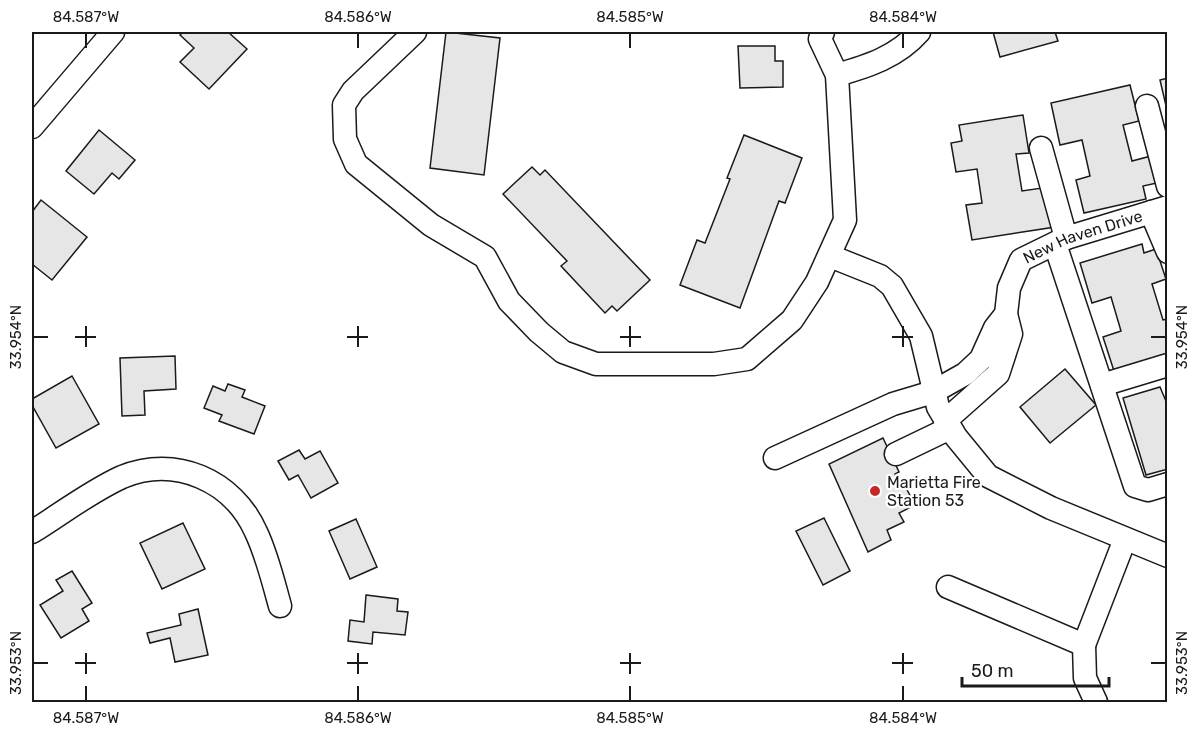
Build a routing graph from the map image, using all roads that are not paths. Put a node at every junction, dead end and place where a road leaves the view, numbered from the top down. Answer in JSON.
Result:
{"nodes":[{"id":1,"x":113,"y":32,"type":"edge"},
{"id":2,"x":415,"y":32,"type":"edge"},
{"id":3,"x":823,"y":32,"type":"edge"},
{"id":4,"x":919,"y":32,"type":"edge"},
{"id":5,"x":837,"y":75,"type":"junction"},
{"id":6,"x":1147,"y":106,"type":"dead end"},
{"id":7,"x":32,"y":127,"type":"edge"},
{"id":8,"x":1041,"y":148,"type":"dead end"},
{"id":9,"x":1167,"y":186,"type":"edge"},
{"id":10,"x":1159,"y":210,"type":"edge"},
{"id":11,"x":1061,"y":241,"type":"junction"},
{"id":12,"x":1167,"y":252,"type":"edge"},
{"id":13,"x":830,"y":256,"type":"junction"},
{"id":14,"x":1006,"y":314,"type":"junction"},
{"id":15,"x":1167,"y":364,"type":"edge"},
{"id":16,"x":1102,"y":385,"type":"junction"},
{"id":17,"x":933,"y":392,"type":"junction"},
{"id":18,"x":948,"y":424,"type":"junction"},
{"id":19,"x":896,"y":454,"type":"dead end"},
{"id":20,"x":775,"y":458,"type":"dead end"},
{"id":21,"x":1167,"y":484,"type":"edge"},
{"id":22,"x":32,"y":532,"type":"edge"},
{"id":23,"x":1125,"y":538,"type":"junction"},
{"id":24,"x":1167,"y":556,"type":"edge"},
{"id":25,"x":948,"y":587,"type":"dead end"},
{"id":26,"x":280,"y":606,"type":"dead end"},
{"id":27,"x":1084,"y":645,"type":"junction"},
{"id":28,"x":1096,"y":702,"type":"edge"}],
"edges":[{"from":1,"to":7,"type":"street"},
{"from":2,"to":13,"type":"street"},
{"from":3,"to":5,"type":"street"},
{"from":4,"to":5,"type":"street"},
{"from":5,"to":13,"type":"street"},
{"from":6,"to":9,"type":"street"},
{"from":8,"to":11,"type":"street"},
{"from":10,"to":11,"type":"street","name":"New Haven Drive"},
{"from":10,"to":12,"type":"street"},
{"from":11,"to":14,"type":"street","name":"New Haven Drive"},
{"from":11,"to":16,"type":"street"},
{"from":13,"to":17,"type":"street"},
{"from":14,"to":17,"type":"street","name":"New Haven Drive"},
{"from":14,"to":18,"type":"street"},
{"from":15,"to":16,"type":"street"},
{"from":16,"to":21,"type":"street"},
{"from":17,"to":18,"type":"street"},
{"from":17,"to":20,"type":"street","name":"New Haven Drive"},
{"from":18,"to":19,"type":"street"},
{"from":18,"to":23,"type":"street"},
{"from":22,"to":26,"type":"street"},
{"from":23,"to":24,"type":"street"},
{"from":23,"to":27,"type":"street"},
{"from":25,"to":27,"type":"street"},
{"from":27,"to":28,"type":"street"}]}
